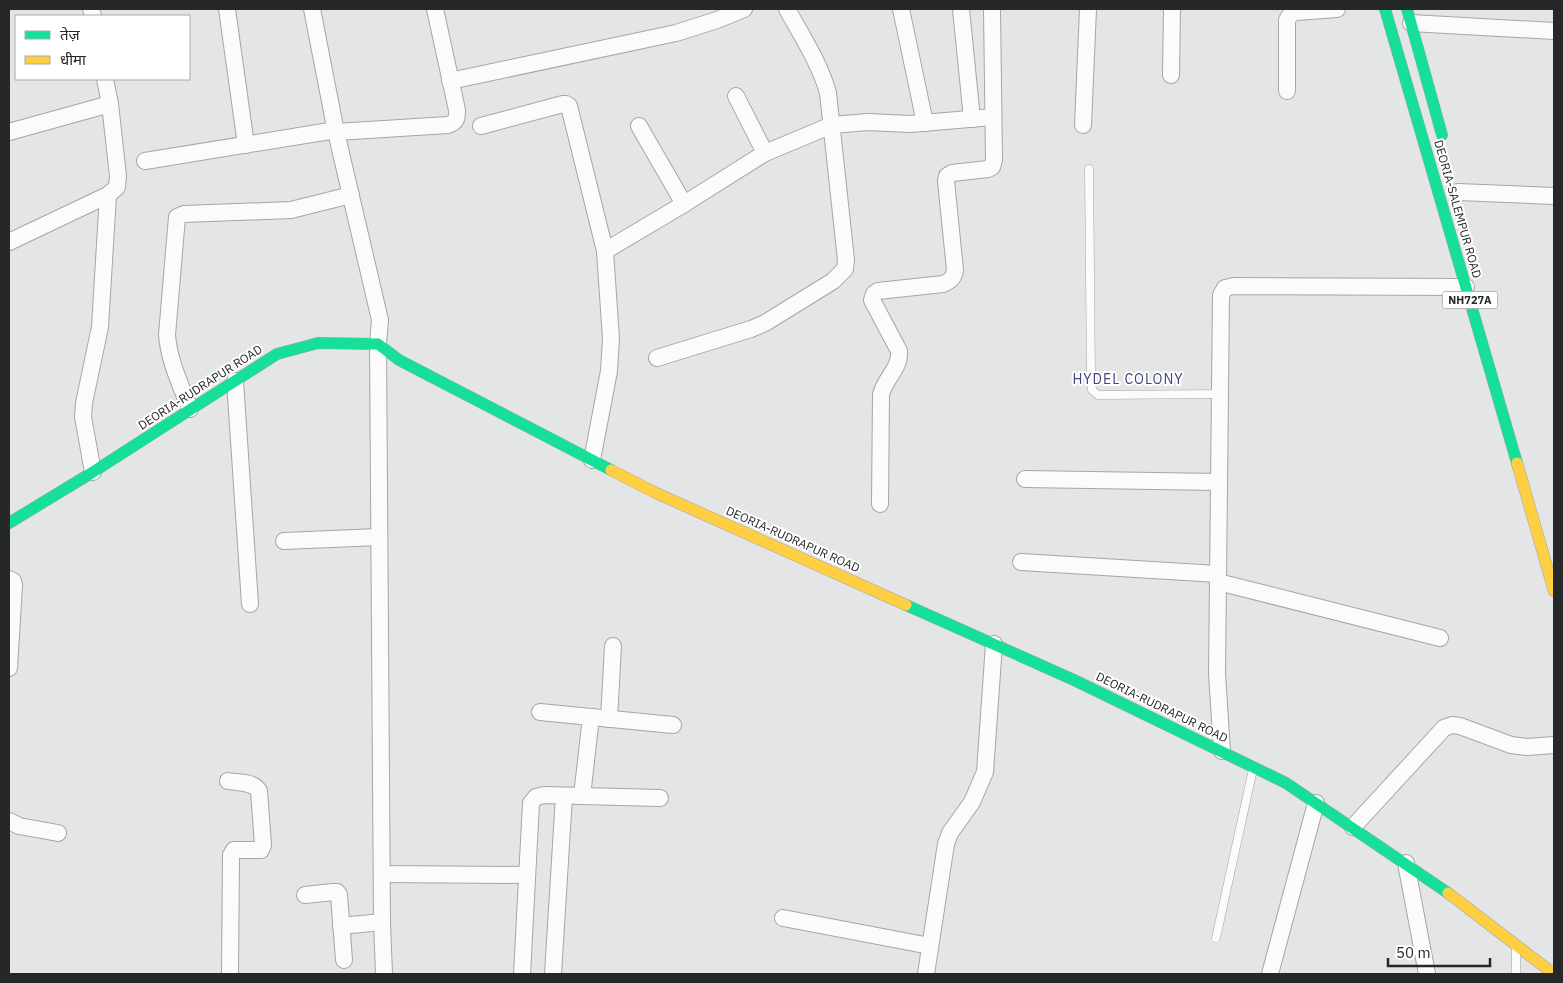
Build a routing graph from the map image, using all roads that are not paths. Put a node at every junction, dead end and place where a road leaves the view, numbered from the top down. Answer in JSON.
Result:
{"nodes":[{"id":1,"x":227,"y":9,"type":"edge"},
{"id":2,"x":312,"y":9,"type":"edge"},
{"id":3,"x":435,"y":9,"type":"edge"},
{"id":4,"x":744,"y":9,"type":"edge"},
{"id":5,"x":787,"y":9,"type":"edge"},
{"id":6,"x":901,"y":9,"type":"edge"},
{"id":7,"x":961,"y":9,"type":"edge"},
{"id":8,"x":992,"y":9,"type":"edge"},
{"id":9,"x":1088,"y":9,"type":"edge"},
{"id":10,"x":1172,"y":9,"type":"edge"},
{"id":11,"x":1337,"y":9,"type":"edge"},
{"id":12,"x":1385,"y":9,"type":"edge"},
{"id":13,"x":1409,"y":16,"type":"edge"},
{"id":14,"x":1554,"y":31,"type":"edge"},
{"id":15,"x":1171,"y":76,"type":"dead end"},
{"id":16,"x":106,"y":80,"type":"edge"},
{"id":17,"x":450,"y":81,"type":"junction"},
{"id":18,"x":1287,"y":91,"type":"dead end"},
{"id":19,"x":736,"y":96,"type":"dead end"},
{"id":20,"x":110,"y":104,"type":"junction"},
{"id":21,"x":993,"y":117,"type":"junction"},
{"id":22,"x":972,"y":118,"type":"junction"},
{"id":23,"x":925,"y":122,"type":"junction"},
{"id":24,"x":1082,"y":124,"type":"dead end"},
{"id":25,"x":832,"y":125,"type":"junction"},
{"id":26,"x":482,"y":126,"type":"dead end"},
{"id":27,"x":639,"y":126,"type":"dead end"},
{"id":28,"x":336,"y":131,"type":"junction"},
{"id":29,"x":9,"y":132,"type":"edge"},
{"id":30,"x":246,"y":144,"type":"junction"},
{"id":31,"x":1445,"y":147,"type":"dead end"},
{"id":32,"x":764,"y":153,"type":"junction"},
{"id":33,"x":146,"y":161,"type":"dead end"},
{"id":34,"x":1089,"y":169,"type":"dead end"},
{"id":35,"x":1458,"y":193,"type":"dead end"},
{"id":36,"x":108,"y":195,"type":"junction"},
{"id":37,"x":351,"y":195,"type":"junction"},
{"id":38,"x":1554,"y":196,"type":"edge"},
{"id":39,"x":684,"y":204,"type":"junction"},
{"id":40,"x":9,"y":242,"type":"edge"},
{"id":41,"x":604,"y":251,"type":"junction"},
{"id":42,"x":1466,"y":287,"type":"junction"},
{"id":43,"x":378,"y":344,"type":"junction"},
{"id":44,"x":657,"y":358,"type":"dead end"},
{"id":45,"x":235,"y":381,"type":"junction"},
{"id":46,"x":1220,"y":394,"type":"junction"},
{"id":47,"x":190,"y":409,"type":"junction"},
{"id":48,"x":592,"y":460,"type":"junction"},
{"id":49,"x":93,"y":472,"type":"junction"},
{"id":50,"x":1025,"y":479,"type":"dead end"},
{"id":51,"x":1219,"y":482,"type":"junction"},
{"id":52,"x":880,"y":504,"type":"dead end"},
{"id":53,"x":9,"y":523,"type":"edge"},
{"id":54,"x":379,"y":537,"type":"junction"},
{"id":55,"x":284,"y":540,"type":"dead end"},
{"id":56,"x":1021,"y":562,"type":"dead end"},
{"id":57,"x":1218,"y":578,"type":"junction"},
{"id":58,"x":9,"y":579,"type":"edge"},
{"id":59,"x":1554,"y":591,"type":"edge"},
{"id":60,"x":250,"y":604,"type":"dead end"},
{"id":61,"x":1440,"y":638,"type":"dead end"},
{"id":62,"x":994,"y":644,"type":"junction"},
{"id":63,"x":613,"y":646,"type":"dead end"},
{"id":64,"x":9,"y":668,"type":"edge"},
{"id":65,"x":540,"y":712,"type":"dead end"},
{"id":66,"x":591,"y":717,"type":"junction"},
{"id":67,"x":609,"y":719,"type":"junction"},
{"id":68,"x":673,"y":724,"type":"dead end"},
{"id":69,"x":1554,"y":745,"type":"edge"},
{"id":70,"x":1222,"y":751,"type":"junction"},
{"id":71,"x":1254,"y":767,"type":"junction"},
{"id":72,"x":228,"y":781,"type":"dead end"},
{"id":73,"x":564,"y":796,"type":"junction"},
{"id":74,"x":582,"y":796,"type":"junction"},
{"id":75,"x":660,"y":798,"type":"dead end"},
{"id":76,"x":1316,"y":803,"type":"junction"},
{"id":77,"x":9,"y":821,"type":"edge"},
{"id":78,"x":1353,"y":827,"type":"junction"},
{"id":79,"x":58,"y":834,"type":"dead end"},
{"id":80,"x":1406,"y":863,"type":"junction"},
{"id":81,"x":382,"y":874,"type":"junction"},
{"id":82,"x":527,"y":875,"type":"junction"},
{"id":83,"x":305,"y":895,"type":"dead end"},
{"id":84,"x":783,"y":918,"type":"dead end"},
{"id":85,"x":382,"y":922,"type":"junction"},
{"id":86,"x":341,"y":926,"type":"junction"},
{"id":87,"x":1216,"y":938,"type":"dead end"},
{"id":88,"x":1516,"y":945,"type":"junction"},
{"id":89,"x":930,"y":946,"type":"junction"},
{"id":90,"x":344,"y":960,"type":"dead end"},
{"id":91,"x":230,"y":974,"type":"edge"},
{"id":92,"x":384,"y":974,"type":"edge"},
{"id":93,"x":522,"y":974,"type":"edge"},
{"id":94,"x":553,"y":974,"type":"edge"},
{"id":95,"x":926,"y":974,"type":"edge"},
{"id":96,"x":1270,"y":974,"type":"edge"},
{"id":97,"x":1427,"y":974,"type":"edge"},
{"id":98,"x":1516,"y":974,"type":"edge"},
{"id":99,"x":1554,"y":974,"type":"edge"}],
"edges":[{"from":1,"to":30,"type":"street"},
{"from":2,"to":28,"type":"street"},
{"from":3,"to":17,"type":"street"},
{"from":4,"to":17,"type":"street"},
{"from":5,"to":25,"type":"street"},
{"from":6,"to":23,"type":"street"},
{"from":7,"to":22,"type":"street"},
{"from":8,"to":21,"type":"street"},
{"from":9,"to":24,"type":"street"},
{"from":10,"to":15,"type":"street"},
{"from":11,"to":18,"type":"street"},
{"from":12,"to":42,"type":"main road","name":"DEORIA-SALEMPUR ROAD","number":"NH727A"},
{"from":13,"to":14,"type":"street"},
{"from":13,"to":31,"type":"main road","name":"DEORIA-SALEMPUR ROAD"},
{"from":16,"to":20,"type":"street"},
{"from":17,"to":28,"type":"street"},
{"from":19,"to":32,"type":"street"},
{"from":20,"to":29,"type":"street"},
{"from":20,"to":36,"type":"street"},
{"from":21,"to":22,"type":"street"},
{"from":21,"to":52,"type":"street"},
{"from":22,"to":23,"type":"street"},
{"from":23,"to":25,"type":"street"},
{"from":25,"to":32,"type":"street"},
{"from":25,"to":44,"type":"street"},
{"from":26,"to":41,"type":"street"},
{"from":27,"to":39,"type":"street"},
{"from":28,"to":30,"type":"street"},
{"from":28,"to":37,"type":"street"},
{"from":30,"to":33,"type":"street"},
{"from":32,"to":39,"type":"street"},
{"from":34,"to":46,"type":"lane"},
{"from":35,"to":38,"type":"street"},
{"from":36,"to":40,"type":"street"},
{"from":36,"to":49,"type":"street"},
{"from":37,"to":43,"type":"street"},
{"from":37,"to":47,"type":"street"},
{"from":39,"to":41,"type":"street"},
{"from":41,"to":48,"type":"street"},
{"from":42,"to":46,"type":"street"},
{"from":42,"to":59,"type":"main road","name":"DEORIA-SALEMPUR ROAD","number":"NH727A"},
{"from":43,"to":45,"type":"main road","name":"DEORIA-RUDRAPUR ROAD"},
{"from":43,"to":48,"type":"main road","name":"DEORIA-RUDRAPUR ROAD"},
{"from":43,"to":54,"type":"street"},
{"from":45,"to":47,"type":"main road","name":"DEORIA-RUDRAPUR ROAD"},
{"from":45,"to":60,"type":"street"},
{"from":46,"to":51,"type":"street"},
{"from":47,"to":49,"type":"main road","name":"DEORIA-RUDRAPUR ROAD"},
{"from":48,"to":62,"type":"main road","name":"DEORIA-RUDRAPUR ROAD"},
{"from":49,"to":53,"type":"main road","name":"DEORIA-RUDRAPUR ROAD"},
{"from":50,"to":51,"type":"street"},
{"from":51,"to":57,"type":"street"},
{"from":54,"to":55,"type":"street"},
{"from":54,"to":81,"type":"street"},
{"from":56,"to":57,"type":"street"},
{"from":57,"to":61,"type":"street"},
{"from":57,"to":70,"type":"street"},
{"from":58,"to":64,"type":"street"},
{"from":62,"to":70,"type":"main road","name":"DEORIA-RUDRAPUR ROAD"},
{"from":62,"to":89,"type":"street"},
{"from":63,"to":67,"type":"street"},
{"from":65,"to":66,"type":"street"},
{"from":66,"to":67,"type":"street"},
{"from":66,"to":74,"type":"street"},
{"from":67,"to":68,"type":"street"},
{"from":69,"to":78,"type":"street"},
{"from":70,"to":71,"type":"main road","name":"DEORIA-RUDRAPUR ROAD"},
{"from":71,"to":76,"type":"main road","name":"DEORIA-RUDRAPUR ROAD"},
{"from":71,"to":87,"type":"lane"},
{"from":72,"to":91,"type":"street"},
{"from":73,"to":74,"type":"street"},
{"from":73,"to":82,"type":"street"},
{"from":73,"to":94,"type":"street"},
{"from":74,"to":75,"type":"street"},
{"from":76,"to":78,"type":"main road","name":"DEORIA-RUDRAPUR ROAD"},
{"from":76,"to":96,"type":"street"},
{"from":77,"to":79,"type":"street"},
{"from":78,"to":80,"type":"main road","name":"DEORIA-RUDRAPUR ROAD"},
{"from":80,"to":88,"type":"main road","name":"DEORIA-RUDRAPUR ROAD"},
{"from":80,"to":97,"type":"street"},
{"from":81,"to":82,"type":"street"},
{"from":81,"to":85,"type":"street"},
{"from":82,"to":93,"type":"street"},
{"from":83,"to":86,"type":"street"},
{"from":84,"to":89,"type":"street"},
{"from":85,"to":86,"type":"street"},
{"from":85,"to":92,"type":"street"},
{"from":86,"to":90,"type":"street"},
{"from":88,"to":98,"type":"lane"},
{"from":88,"to":99,"type":"main road","name":"DEORIA-RUDRAPUR ROAD"},
{"from":89,"to":95,"type":"street"}]}
